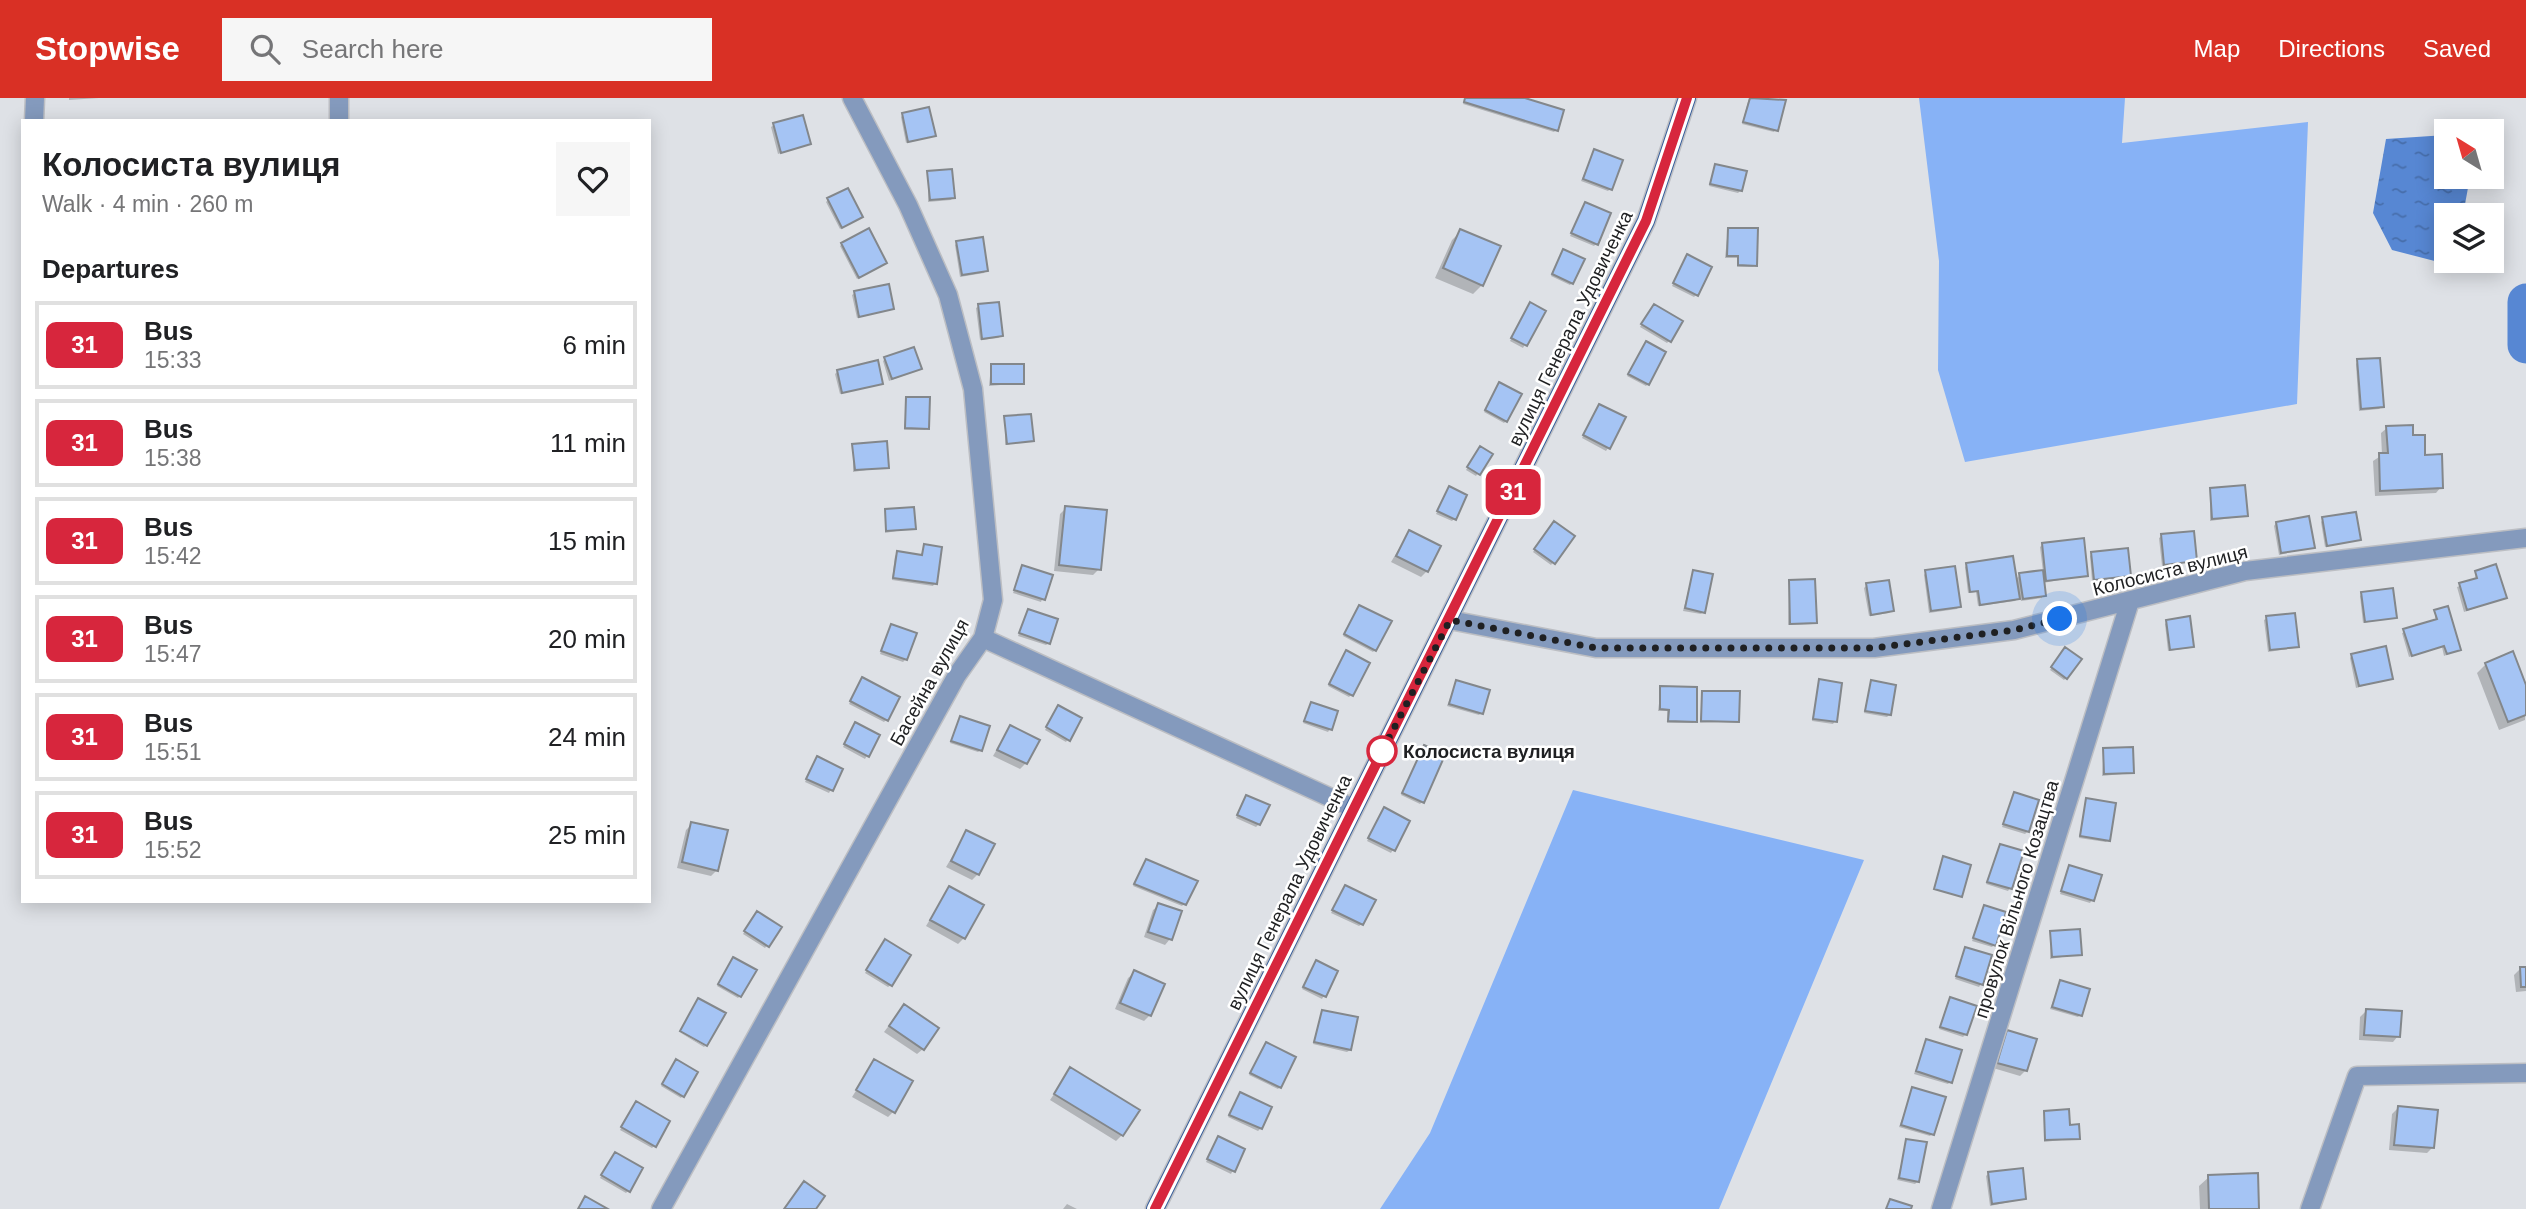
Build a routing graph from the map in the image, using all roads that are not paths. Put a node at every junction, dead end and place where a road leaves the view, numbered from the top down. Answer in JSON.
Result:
{"nodes":[{"id":1,"x":34,"y":98,"type":"edge"},
{"id":2,"x":339,"y":98,"type":"edge"},
{"id":3,"x":852,"y":98,"type":"edge"},
{"id":4,"x":1687,"y":98,"type":"edge"},
{"id":5,"x":34,"y":119,"type":"edge"},
{"id":6,"x":339,"y":119,"type":"edge"},
{"id":7,"x":2526,"y":538,"type":"edge"},
{"id":8,"x":2130,"y":601,"type":"junction"},
{"id":9,"x":1450,"y":620,"type":"junction"},
{"id":10,"x":983,"y":638,"type":"junction"},
{"id":11,"x":1353,"y":808,"type":"junction"},
{"id":12,"x":2526,"y":1073,"type":"edge"},
{"id":13,"x":661,"y":1209,"type":"edge"},
{"id":14,"x":1155,"y":1209,"type":"edge"},
{"id":15,"x":1941,"y":1209,"type":"edge"},
{"id":16,"x":2310,"y":1209,"type":"edge"}],
"edges":[{"from":1,"to":5,"type":"street"},
{"from":2,"to":6,"type":"street"},
{"from":3,"to":10,"type":"street","name":"Басейна вулиця"},
{"from":4,"to":9,"type":"main road","name":"вулиця Генерала Удовиченка"},
{"from":7,"to":8,"type":"street","name":"Колосиста вулиця"},
{"from":8,"to":9,"type":"street","name":"Колосиста вулиця"},
{"from":8,"to":15,"type":"street","name":"провулок Вільного Козацтва"},
{"from":9,"to":11,"type":"main road","name":"вулиця Генерала Удовиченка"},
{"from":10,"to":11,"type":"street"},
{"from":10,"to":13,"type":"street","name":"Басейна вулиця"},
{"from":11,"to":14,"type":"main road","name":"вулиця Генерала Удовиченка"},
{"from":12,"to":16,"type":"street"}]}
